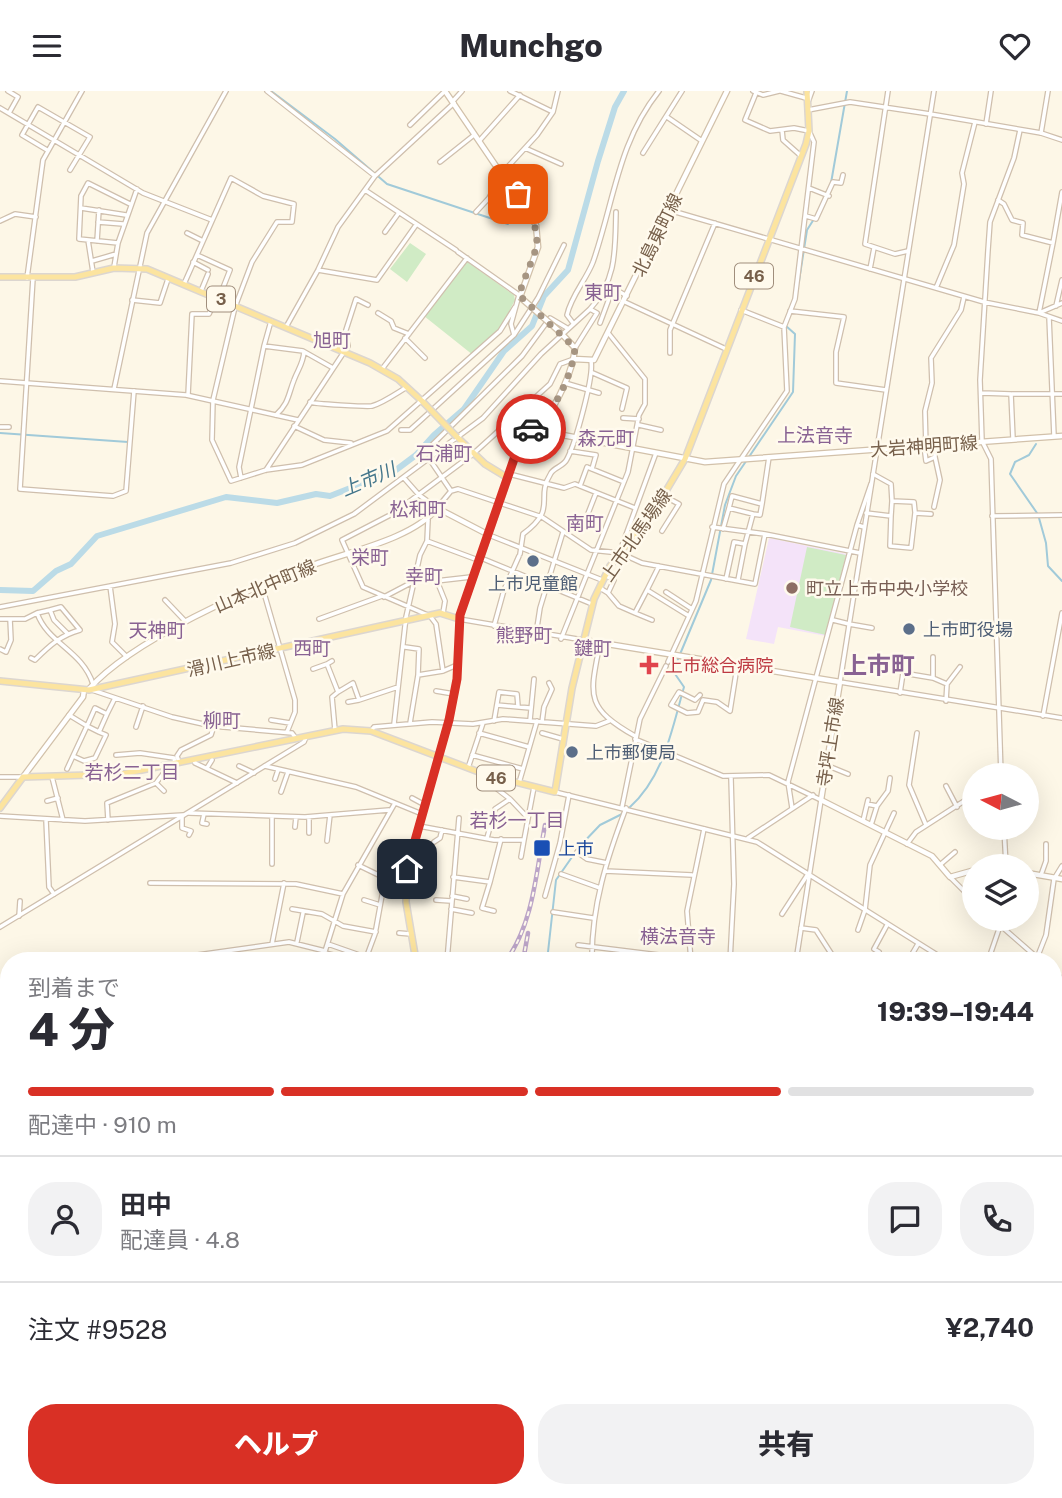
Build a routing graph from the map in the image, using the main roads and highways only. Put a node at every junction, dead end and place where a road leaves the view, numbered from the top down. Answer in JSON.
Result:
{"nodes":[{"id":1,"x":445,"y":91,"type":"edge"},
{"id":2,"x":727,"y":91,"type":"edge"},
{"id":3,"x":807,"y":97,"type":"edge"},
{"id":4,"x":0,"y":277,"type":"edge"},
{"id":5,"x":574,"y":359,"type":"junction"},
{"id":6,"x":538,"y":430,"type":"junction"},
{"id":7,"x":1062,"y":436,"type":"edge"},
{"id":8,"x":685,"y":459,"type":"junction"},
{"id":9,"x":509,"y":476,"type":"junction"},
{"id":10,"x":489,"y":535,"type":"junction"},
{"id":11,"x":459,"y":619,"type":"junction"},
{"id":12,"x":583,"y":640,"type":"junction"},
{"id":13,"x":0,"y":681,"type":"edge"},
{"id":14,"x":87,"y":690,"type":"junction"},
{"id":15,"x":441,"y":756,"type":"junction"},
{"id":16,"x":23,"y":777,"type":"junction"},
{"id":17,"x":0,"y":808,"type":"edge"},
{"id":18,"x":962,"y":874,"type":"edge"},
{"id":19,"x":1039,"y":875,"type":"edge"},
{"id":20,"x":1062,"y":879,"type":"edge"},
{"id":21,"x":414,"y":952,"type":"edge"}],
"edges":[{"from":1,"to":5,"type":"main road","bridge":true},
{"from":2,"to":5,"type":"main road","name":"北島東町線"},
{"from":3,"to":8,"type":"main road","name":"上市北馬場線","number":"46"},
{"from":4,"to":9,"type":"main road","number":"3","bridge":true},
{"from":5,"to":6,"type":"main road"},
{"from":6,"to":8,"type":"main road","name":"大岩神明町線"},
{"from":6,"to":9,"type":"main road"},
{"from":7,"to":8,"type":"main road","name":"大岩神明町線"},
{"from":8,"to":12,"type":"main road","name":"上市北馬場線","number":"46"},
{"from":9,"to":10,"type":"main road"},
{"from":10,"to":11,"type":"main road"},
{"from":10,"to":14,"type":"main road","name":"山本北中町線"},
{"from":11,"to":14,"type":"main road","name":"滑川上市線"},
{"from":11,"to":15,"type":"main road"},
{"from":12,"to":15,"type":"main road","name":"上市北馬場線","number":"46"},
{"from":12,"to":18,"type":"main road","name":"寺坪上市線"},
{"from":13,"to":14,"type":"main road","name":"滑川上市線"},
{"from":14,"to":16,"type":"main road","name":"山本北中町線"},
{"from":15,"to":16,"type":"main road","number":"46"},
{"from":15,"to":21,"type":"main road"},
{"from":16,"to":17,"type":"main road"},
{"from":19,"to":20,"type":"main road"}]}
